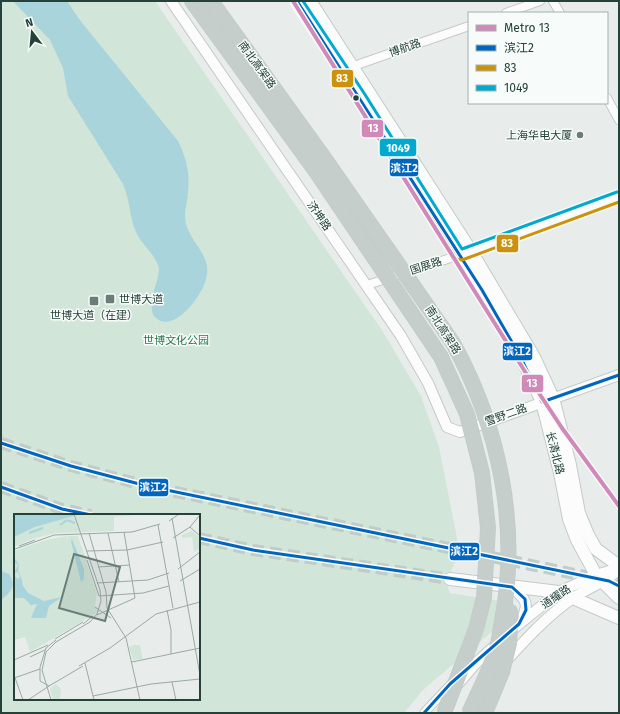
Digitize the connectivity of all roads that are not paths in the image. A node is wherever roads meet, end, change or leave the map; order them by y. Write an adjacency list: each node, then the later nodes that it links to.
1 (171, 1): 16 (street, 济坤路)
2 (192, 1): 34 (highway, 南北高架路, bridge)
3 (211, 1): 22 (highway, 南北高架路, bridge)
4 (297, 1): 11 (main road, 长清北路)
5 (310, 1): 11 (main road, 长清北路)
6 (540, 1): 8 (street)
7 (553, 1): 9 (street)
8 (509, 12)
9 (559, 12)
10 (468, 26): 11 (street, 博航路)
11 (346, 69): 15 (main road, 长清北路)
12 (608, 100): 13 (street)
13 (619, 120)
14 (619, 197): 15 (street, 国展路)
15 (465, 253): 16 (street, 国展路); 18 (main road, 长清北路); 19 (main road, 长清北路)
16 (367, 285): 20 (street, 济坤路)
17 (619, 375): 18 (street, 雪野二路)
18 (553, 398): 19 (street, 雪野二路); 21 (main road, 长清北路)
19 (542, 402): 20 (street, 雪野二路); 24 (main road, 长清北路)
20 (460, 432)
21 (619, 568): 24 (street, 通耀路)
22 (508, 570): 36 (highway, 南北高架路, bridge); 37 (highway, bridge)
23 (450, 579): 25 (main road)
24 (599, 579): 26 (street, 通耀路); 27 (street, 通耀路); 28 (main road, 长清北路)
25 (512, 587): 26 (main road); 30 (street)
26 (559, 592): 27 (main road); 30 (street, 通耀路)
27 (573, 598): 29 (main road); 35 (street, 通耀路)
28 (619, 598)
29 (619, 618)
30 (519, 624): 31 (street, 通耀路)
31 (477, 662): 32 (street); 33 (street, 通耀路)
32 (424, 713)
33 (440, 713)
34 (444, 713)
35 (465, 713)
36 (470, 713)
37 (485, 713)

